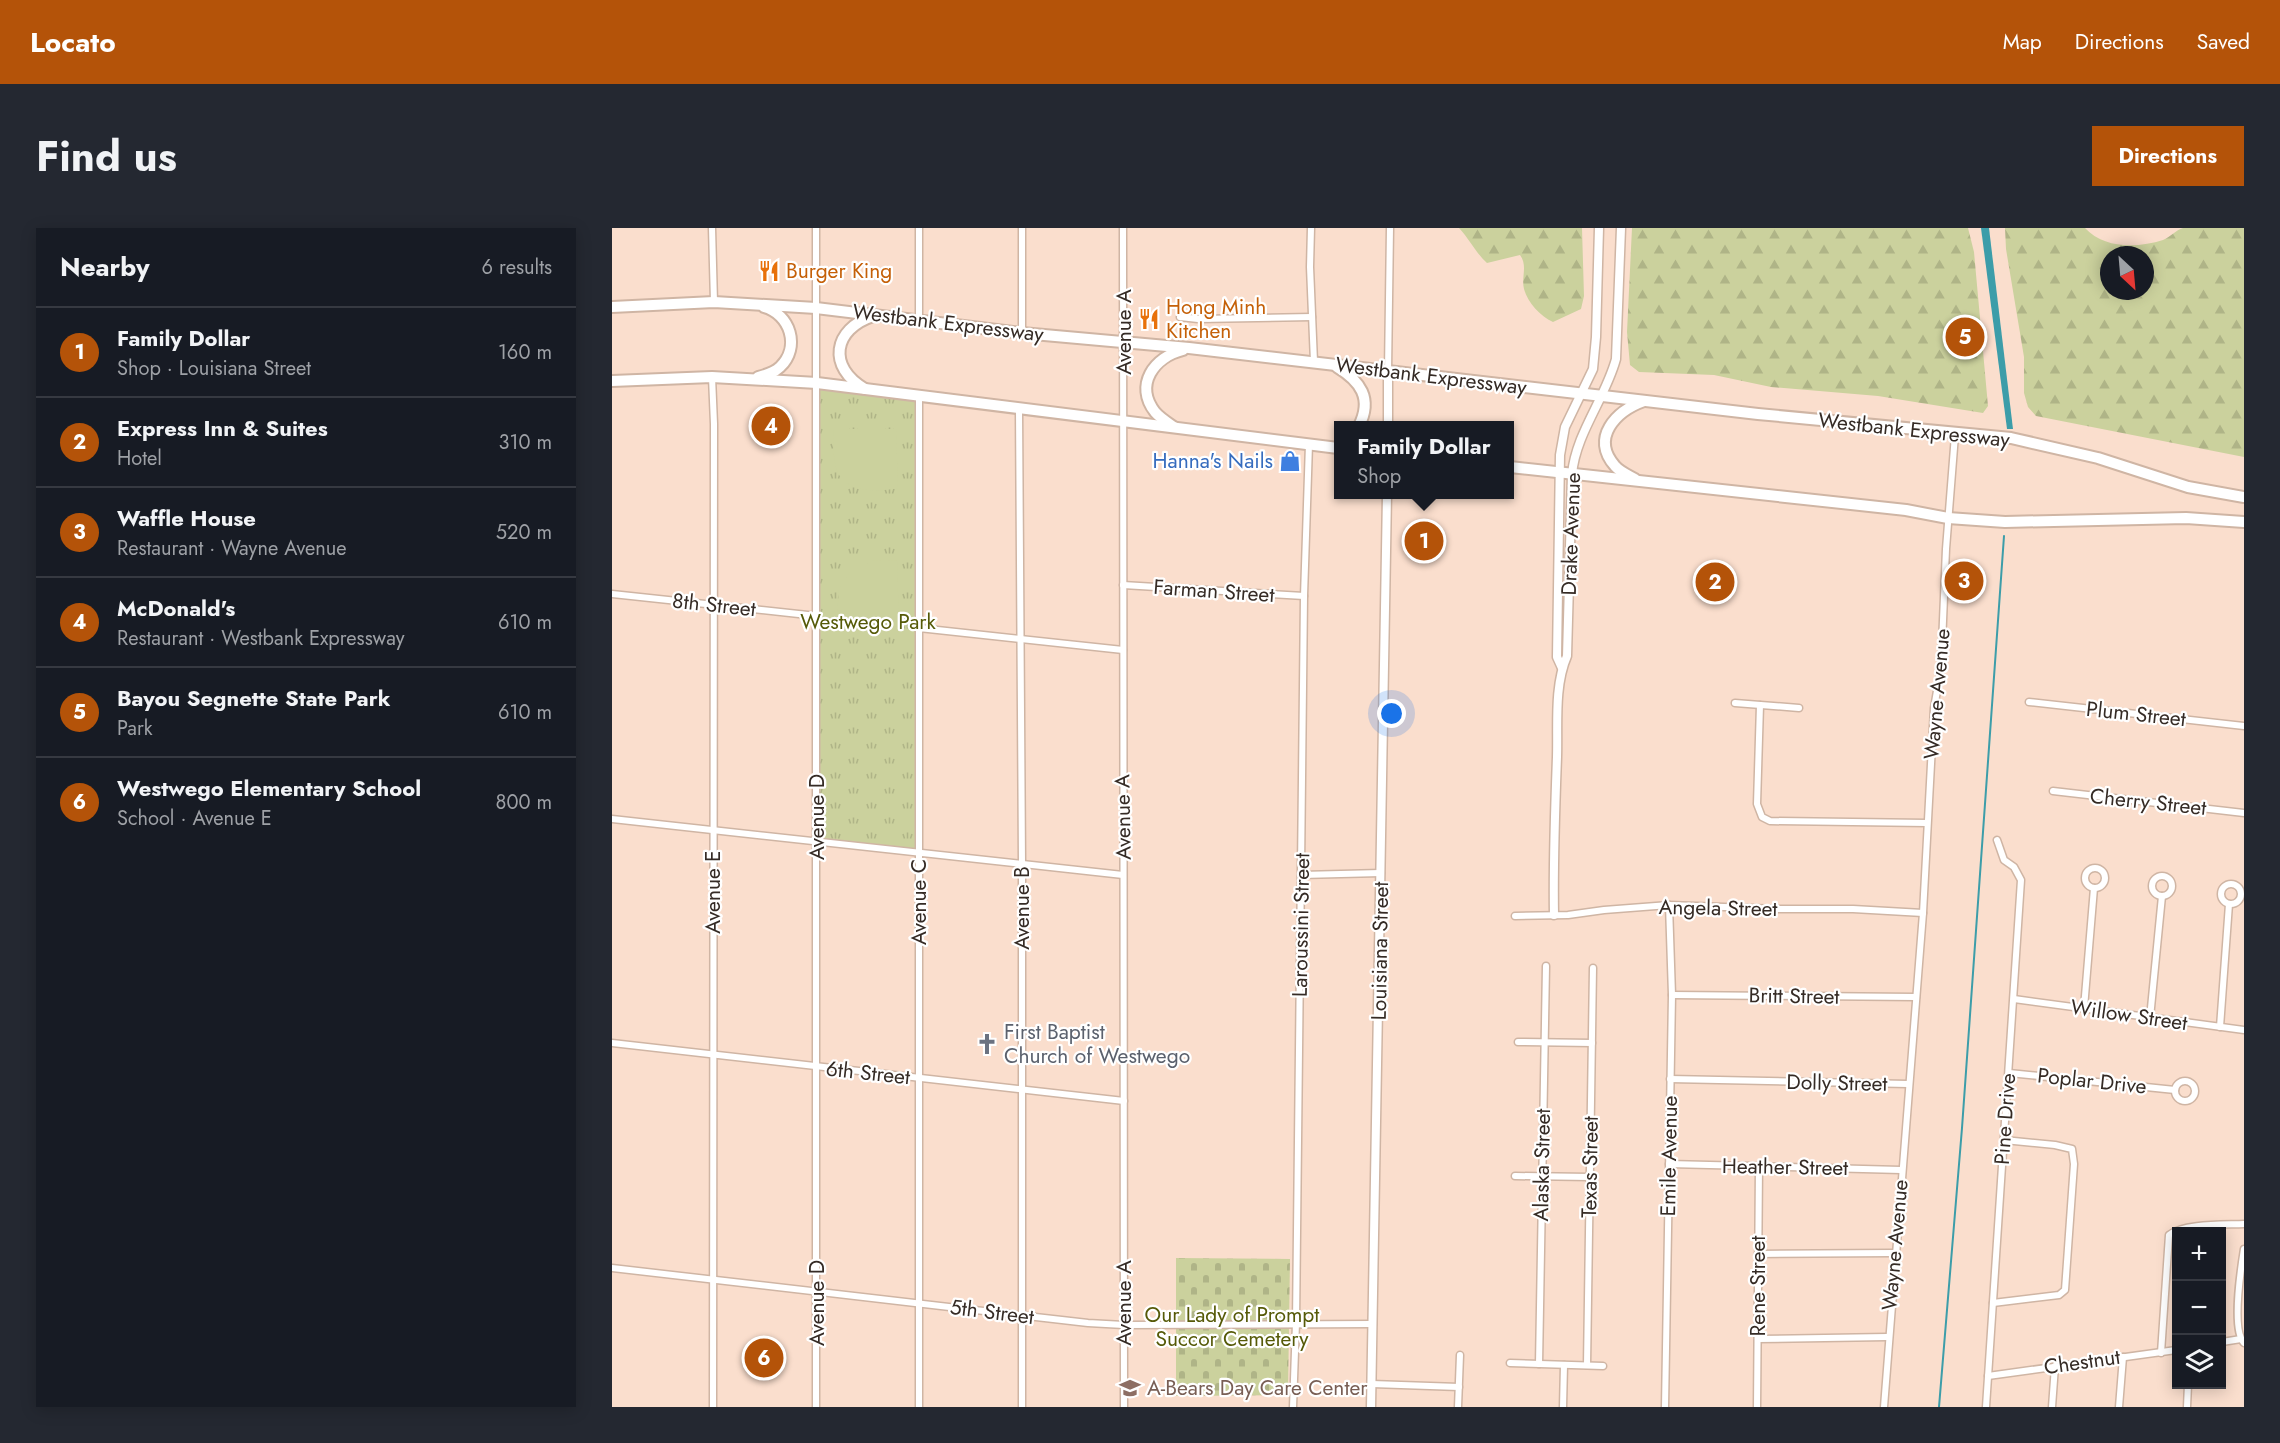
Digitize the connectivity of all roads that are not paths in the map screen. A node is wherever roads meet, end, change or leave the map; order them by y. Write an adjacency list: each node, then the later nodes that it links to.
1 (712, 228): 10 (street)
2 (816, 228): 13 (street, Avenue D)
3 (919, 228): 17 (street)
4 (1022, 228): 18 (street)
5 (1123, 228): 19 (street, Avenue A)
6 (1311, 228): 16 (street)
7 (1390, 228): 23 (street)
8 (1599, 228): 29 (street, Drake Avenue)
9 (1621, 228): 30 (street, Drake Avenue)
10 (714, 302): 11 (highway, Westbank Expressway); 12 (highway, Westbank Expressway)
11 (748, 303): 13 (highway, Westbank Expressway); 25 (highway)
12 (612, 307)
13 (816, 308): 14 (highway, Westbank Expressway); 27 (street, Avenue D)
14 (877, 315): 17 (highway, Westbank Expressway); 28 (highway)
15 (1180, 317): 16 (street)
16 (1312, 317): 21 (street)
17 (919, 320): 18 (highway, Westbank Expressway)
18 (1022, 333): 19 (highway, Westbank Expressway)
19 (1124, 342): 20 (highway, Westbank Expressway); 36 (street, Avenue A)
20 (1189, 348): 21 (highway, Westbank Expressway); 37 (highway)
21 (1314, 362): 22 (highway, Westbank Expressway)
22 (1334, 364): 23 (highway, Westbank Expressway); 34 (highway)
23 (1388, 371): 29 (highway, Westbank Expressway); 35 (street)
24 (712, 376): 25 (highway); 26 (highway); 54 (street, Avenue E)
25 (755, 378): 27 (highway)
26 (612, 381)
27 (817, 384): 28 (highway); 55 (street, Avenue D)
28 (869, 391): 31 (highway)
29 (1582, 393): 30 (highway, Westbank Expressway); 44 (street, Drake Avenue)
30 (1602, 396): 32 (highway, Westbank Expressway); 45 (street, Drake Avenue)
31 (919, 398): 33 (highway); 56 (street, Avenue C)
32 (1647, 400): 38 (highway, Westbank Expressway); 46 (highway)
33 (1019, 410): 36 (highway); 57 (street, Avenue B)
34 (1361, 421)
35 (1388, 421)
36 (1124, 423): 37 (highway); 51 (street, Avenue A)
37 (1176, 429): 40 (highway)
38 (1956, 435): 47 (highway, Westbank Expressway); 49 (street, Wayne Avenue)
39 (1334, 443): 41 (highway)
40 (1309, 444): 41 (highway); 53 (street, Laroussini Street)
41 (1326, 446): 42 (highway)
42 (1334, 447)
43 (1514, 468): 44 (highway)
44 (1559, 473): 45 (highway); 59 (street, Drake Avenue)
45 (1572, 474): 46 (highway); 59 (street, Drake Avenue)
46 (1639, 482): 49 (highway)
47 (2244, 497)
48 (1387, 499): 74 (street, Louisiana Street)
49 (1948, 518): 50 (highway); 68 (street, Wayne Avenue)
50 (2244, 522)
51 (1123, 585): 53 (street, Farman Street); 58 (street, Avenue A)
52 (612, 594): 54 (street, 8th Street)
53 (1304, 596): 76 (street, Laroussini Street)
54 (714, 605): 55 (street, 8th Street); 69 (street, Avenue E)
55 (817, 616): 71 (street, Avenue D)
56 (919, 628): 57 (street); 72 (street, Avenue C)
57 (1019, 638): 58 (street); 73 (street, Avenue B)
58 (1123, 650): 75 (street, Avenue A)
59 (1562, 668): 82 (street, Drake Avenue)
60 (2028, 702): 64 (street, Plum Street)
61 (1736, 703): 62 (street)
62 (1760, 705): 63 (street); 68 (street)
63 (1799, 708)
64 (2244, 726)
65 (2053, 791): 66 (street, Cherry Street)
66 (2244, 813)
67 (612, 819): 69 (street)
68 (1928, 824): 81 (street, Wayne Avenue)
69 (713, 830): 71 (street); 98 (street, Avenue E)
70 (1997, 840): 89 (street, Pine Drive)
71 (817, 842): 72 (street); 99 (street, Avenue D)
72 (919, 853): 73 (street); 101 (street, Avenue C)
73 (1022, 864): 75 (street); 104 (street, Avenue B)
74 (1381, 873): 76 (street); 125 (street, Louisiana Street)
75 (1124, 875): 106 (street, Avenue A)
76 (1301, 875): 124 (street, Laroussini Street)
77 (2094, 888): 90 (street)
78 (2162, 896): 91 (street)
79 (2229, 904): 92 (street)
80 (1669, 905): 81 (street, Angela Street); 82 (street, Angela Street); 87 (street, Emile Avenue)
81 (1923, 913): 84 (street, Wayne Avenue)
82 (1554, 915): 83 (street, Angela Street)
83 (1515, 916)
84 (1919, 953): 88 (street, Dolly Street)
85 (1546, 966): 95 (street, Alaska Street)
86 (1593, 968): 97 (street, Texas Street)
87 (1672, 995): 88 (street, Britt Street); 102 (street, Emile Avenue)
88 (1916, 997): 103 (street, Dolly Street)
89 (2014, 999): 90 (street, Willow Street); 100 (street, Pine Drive)
90 (2084, 1008): 91 (street, Willow Street)
91 (2150, 1018): 92 (street, Willow Street)
92 (2220, 1027): 93 (street, Willow Street)
93 (2244, 1030)
94 (1518, 1042): 95 (street)
95 (1544, 1042): 97 (street); 112 (street, Alaska Street)
96 (612, 1043): 98 (street, 6th Street)
97 (1592, 1043): 113 (street, Texas Street)
98 (713, 1055): 99 (street, 6th Street); 119 (street, Avenue E)
99 (816, 1067): 101 (street, 6th Street); 120 (street, Avenue D)
100 (2009, 1073): 105 (street, Poplar Drive); 107 (street, Pine Drive)
101 (919, 1078): 104 (street, 6th Street); 122 (street, Avenue C)
102 (1670, 1079): 103 (street, Dolly Street); 108 (street, Emile Avenue)
103 (1908, 1084): 110 (street, Wayne Avenue)
104 (1022, 1090): 106 (street, 6th Street); 123 (street, Avenue B)
105 (2175, 1090)
106 (1124, 1101): 126 (street, Avenue A)
107 (2004, 1140): 121 (street, Pine Drive); 121 (street)
108 (1669, 1164): 109 (street, Heather Street); 154 (street, Emile Avenue)
109 (1759, 1166): 110 (street, Heather Street); 117 (street, Rene Street)
110 (1901, 1170): 116 (street, Wayne Avenue)
111 (1515, 1176): 112 (street)
112 (1542, 1177): 113 (street); 136 (street, Alaska Street)
113 (1590, 1178): 138 (street, Texas Street)
114 (2244, 1224): 132 (street)
115 (2244, 1249): 129 (street)
116 (1894, 1253): 117 (street); 127 (street, Wayne Avenue)
117 (1758, 1254): 128 (street, Rene Street)
118 (612, 1268): 119 (street, 5th Street)
119 (714, 1280): 120 (street, 5th Street); 145 (street, Avenue E)
120 (817, 1291): 122 (street, 5th Street); 146 (street, Avenue D)
121 (1993, 1303): 141 (street, Pine Drive)
122 (919, 1304): 123 (street, 5th Street); 147 (street, Avenue C)
123 (1022, 1316): 126 (street, 5th Street); 148 (street, Avenue B)
124 (1296, 1323): 125 (street, 5th Street); 126 (street, 5th Street); 150 (street, Laroussini Street)
125 (1373, 1324): 142 (street, Louisiana Street)
126 (1124, 1326): 149 (street, Avenue A)
127 (1887, 1337): 128 (street); 156 (street, Wayne Avenue)
128 (1758, 1339): 155 (street, Rene Street)
129 (2242, 1341): 130 (street)
130 (2226, 1342)
131 (2172, 1351): 132 (street, Chestnut)
132 (2161, 1353): 134 (street, Chestnut)
133 (1460, 1355): 143 (street)
134 (2123, 1357): 140 (street, Chestnut); 159 (street)
135 (1510, 1363): 136 (street)
136 (1539, 1364): 137 (street)
137 (1564, 1365): 138 (street); 153 (street)
138 (1587, 1365): 139 (street)
139 (1603, 1366)
140 (2055, 1366): 141 (street, Chestnut); 158 (street)
141 (1988, 1376): 157 (street, Pine Drive)
142 (1372, 1384): 143 (street); 151 (street, Louisiana Street)
143 (1459, 1387): 152 (street)
144 (2188, 1389): 160 (street)
145 (713, 1407)
146 (816, 1407)
147 (919, 1407)
148 (1022, 1407)
149 (1124, 1407)
150 (1293, 1407)
151 (1371, 1407)
152 (1458, 1407)
153 (1563, 1407)
154 (1665, 1407)
155 (1757, 1407)
156 (1884, 1407)
157 (1986, 1407)
158 (2052, 1407)
159 (2119, 1407)
160 (2187, 1407)

